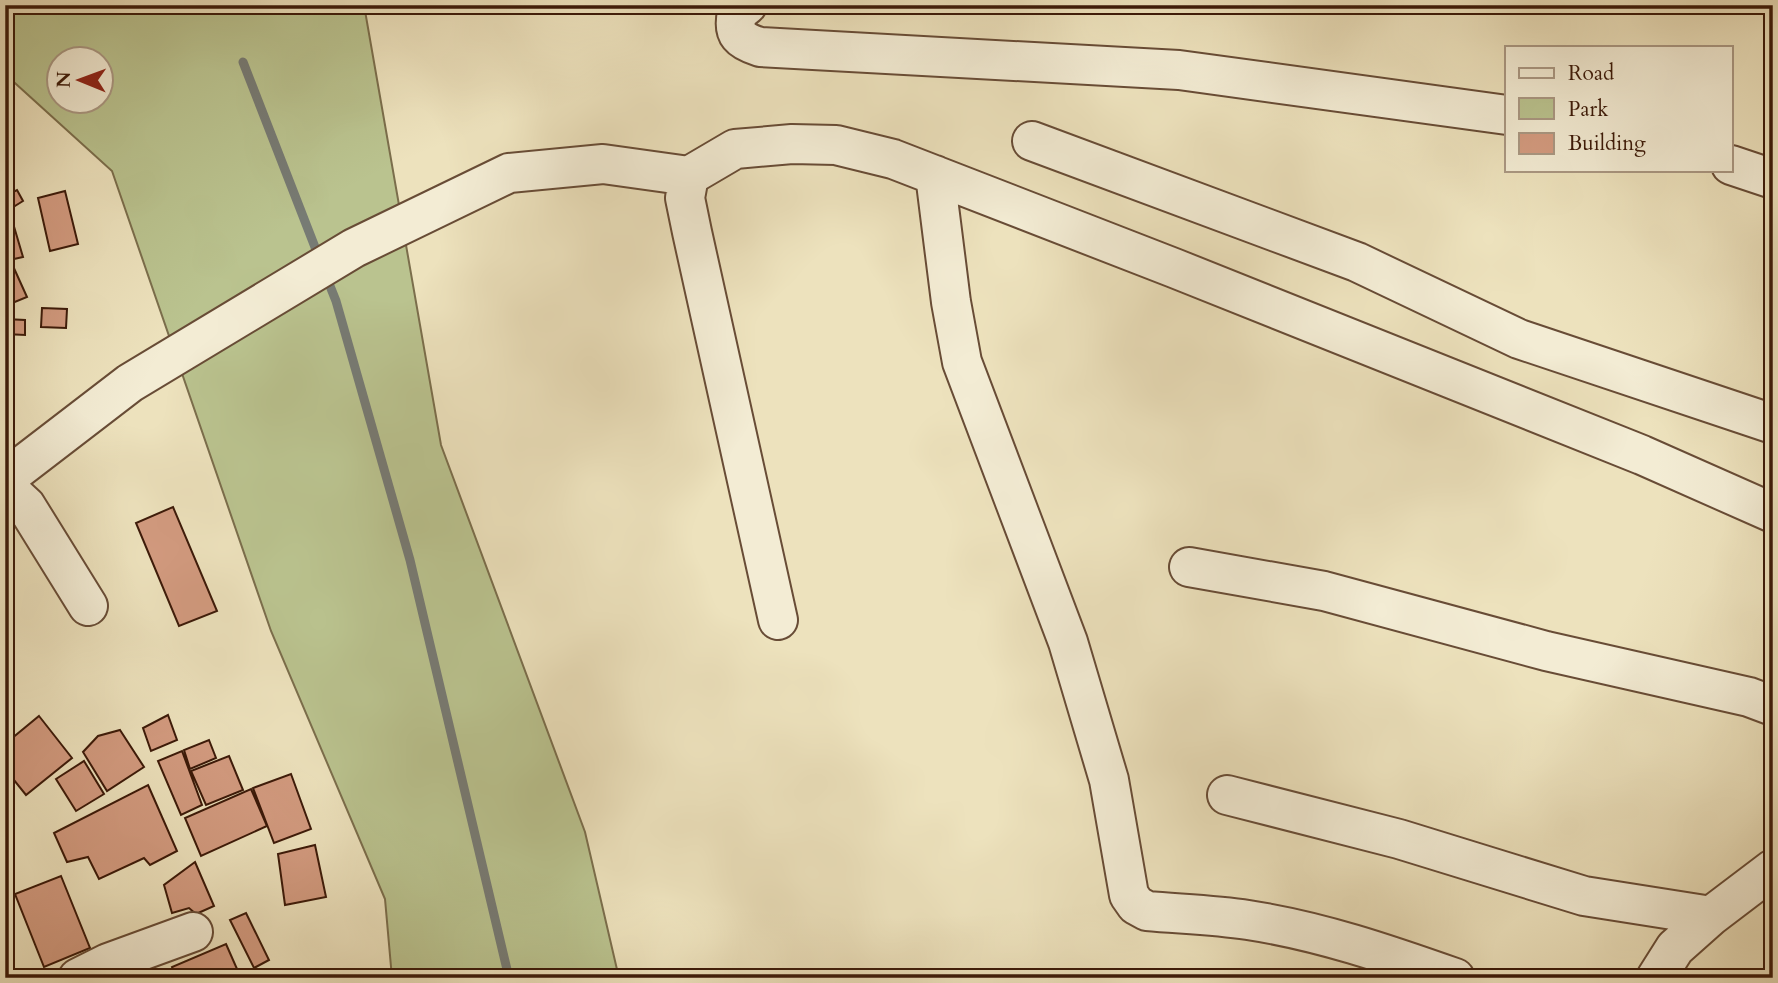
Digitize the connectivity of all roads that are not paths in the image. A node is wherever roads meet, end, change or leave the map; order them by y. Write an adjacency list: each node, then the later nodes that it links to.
1 (747, 5): 2 (street)
2 (1505, 115)
3 (1032, 141): 8 (street)
4 (1732, 165): 7 (street)
5 (935, 175): 6 (street); 11 (street); 21 (street)
6 (689, 176): 9 (street); 14 (street)
7 (1773, 179)
8 (1773, 424)
9 (5, 479)
10 (5, 492): 13 (street)
11 (1773, 513)
12 (1189, 567): 15 (street)
13 (88, 606)
14 (778, 620)
15 (1773, 706)
16 (1227, 796): 18 (street)
17 (1773, 869): 18 (street)
18 (1711, 916): 22 (street)
19 (193, 932): 20 (street)
20 (78, 978)
21 (1455, 978)
22 (1656, 978)

